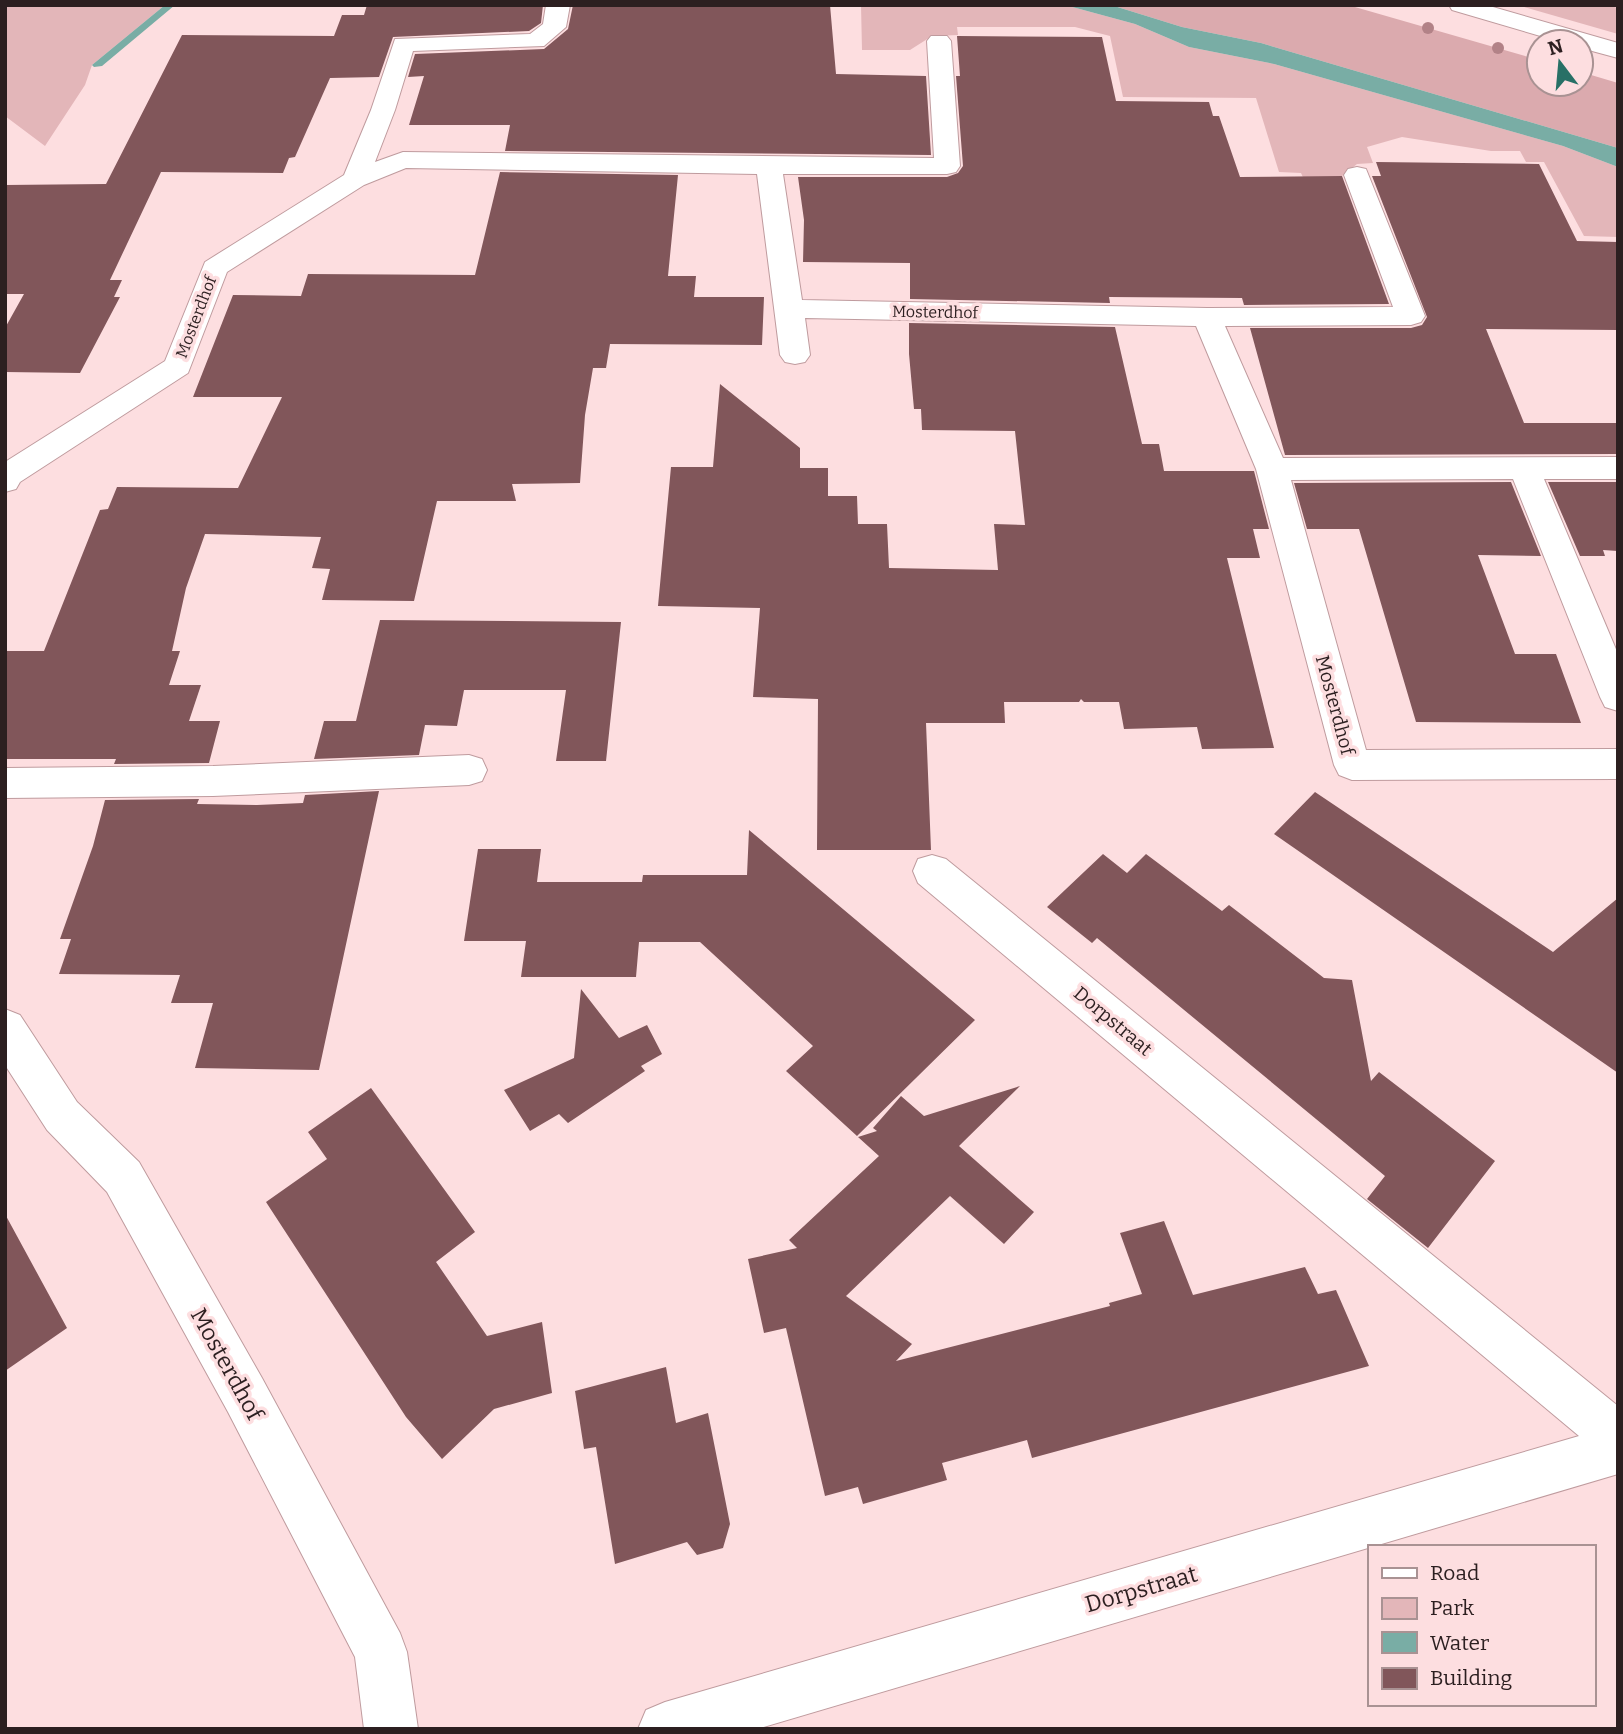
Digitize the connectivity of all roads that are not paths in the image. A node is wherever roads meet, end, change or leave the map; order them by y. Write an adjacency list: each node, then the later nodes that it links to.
1 (558, 5): 7 (street)
2 (1460, 5): 4 (street)
3 (939, 41): 5 (street, Mosterdhof)
4 (1618, 51)
5 (769, 166): 7 (street, Mosterdhof); 8 (street)
6 (1357, 175): 9 (street, Mosterdhof)
7 (355, 179): 14 (street, Mosterdhof)
8 (789, 309): 9 (street, Mosterdhof); 10 (street)
9 (1207, 317): 13 (street, Mosterdhof)
10 (795, 355)
11 (1524, 468): 12 (street); 13 (street); 15 (street)
12 (1618, 468)
13 (1272, 469): 16 (street, Mosterdhof)
14 (5, 481)
15 (1618, 697)
16 (1618, 764)
17 (469, 770): 18 (street)
18 (5, 783)
19 (932, 871): 21 (street, Dorpstraat)
20 (5, 1028): 23 (street, Mosterdhof)
21 (1618, 1437)
22 (1618, 1449): 24 (street, Dorpstraat)
23 (391, 1729)
24 (665, 1729)

